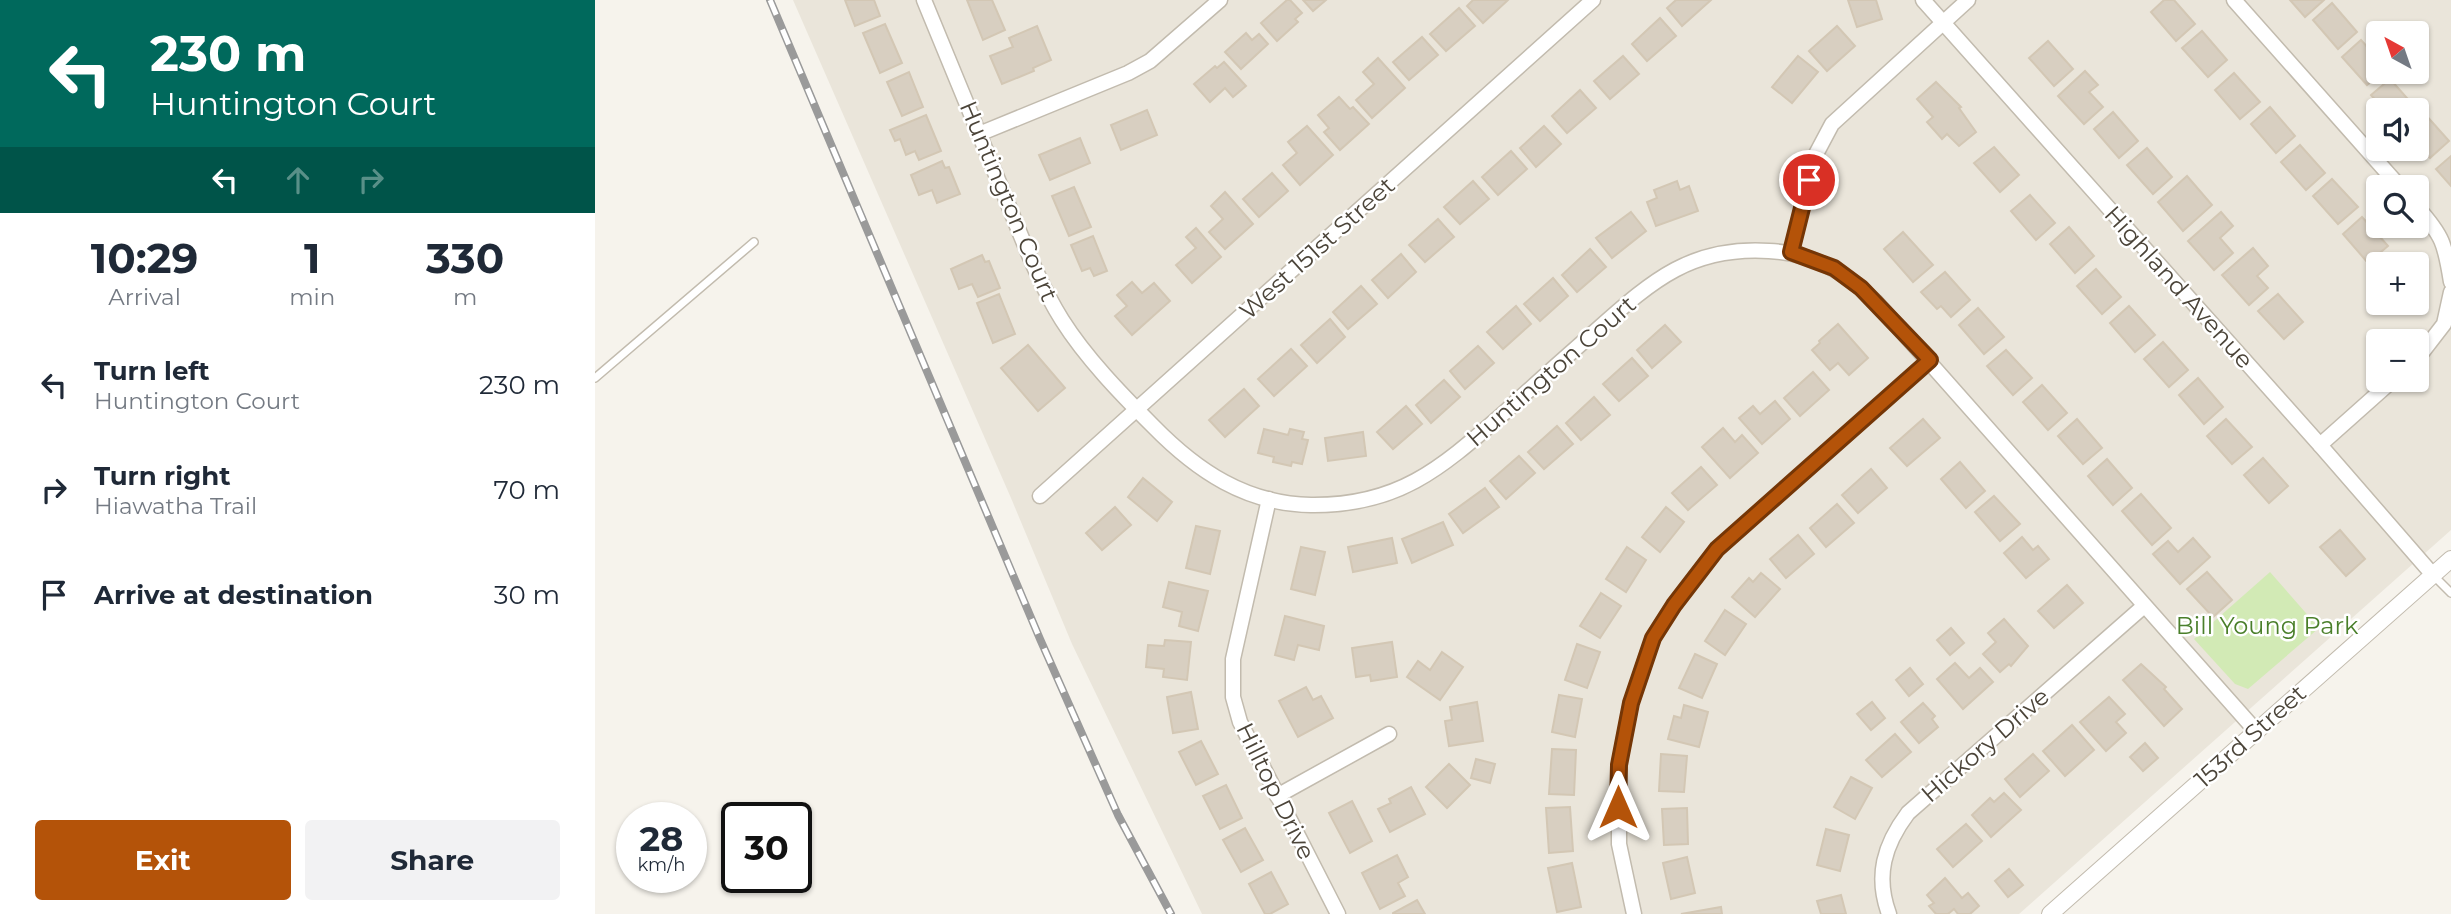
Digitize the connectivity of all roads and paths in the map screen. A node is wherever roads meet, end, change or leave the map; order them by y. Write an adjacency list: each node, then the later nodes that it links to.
1 (924, 0): 8 (street, Huntington Court)
2 (1220, 0): 8 (street)
3 (1593, 0): 19 (street, West 151st Street)
4 (1923, 0): 7 (street, Highland Avenue)
5 (1968, 0): 7 (street)
6 (2234, 0): 9 (street)
7 (1942, 24): 12 (street); 20 (street, Highland Avenue)
8 (979, 134): 19 (street, Huntington Court)
9 (2389, 175)
10 (2429, 220): 13 (street)
11 (754, 242): 17 (lane)
12 (1791, 252): 16 (street, Huntington Court); 22 (street, Huntington Court)
13 (2451, 282)
14 (2451, 292): 15 (street)
15 (2429, 343)
16 (1930, 360): 26 (street, Huntington Court); 31 (street)
17 (595, 378)
18 (2380, 392): 20 (street)
19 (1137, 409): 21 (street, West 151st Street); 22 (street, Huntington Court)
20 (2320, 445): 24 (street, Highland Avenue)
21 (1040, 496)
22 (1269, 499): 29 (street, Hilltop Drive)
23 (2451, 559): 24 (street, 153rd Street)
24 (2433, 575): 25 (lane); 27 (street, 153rd Street)
25 (2451, 593)
26 (2144, 606): 27 (street, Huntington Court); 32 (street, Hickory Drive)
27 (2256, 731): 33 (street, 153rd Street)
28 (1389, 734): 29 (street)
29 (1277, 796): 30 (street, Hilltop Drive)
30 (1338, 914)
31 (1634, 914)
32 (1889, 914)
33 (2050, 914)

